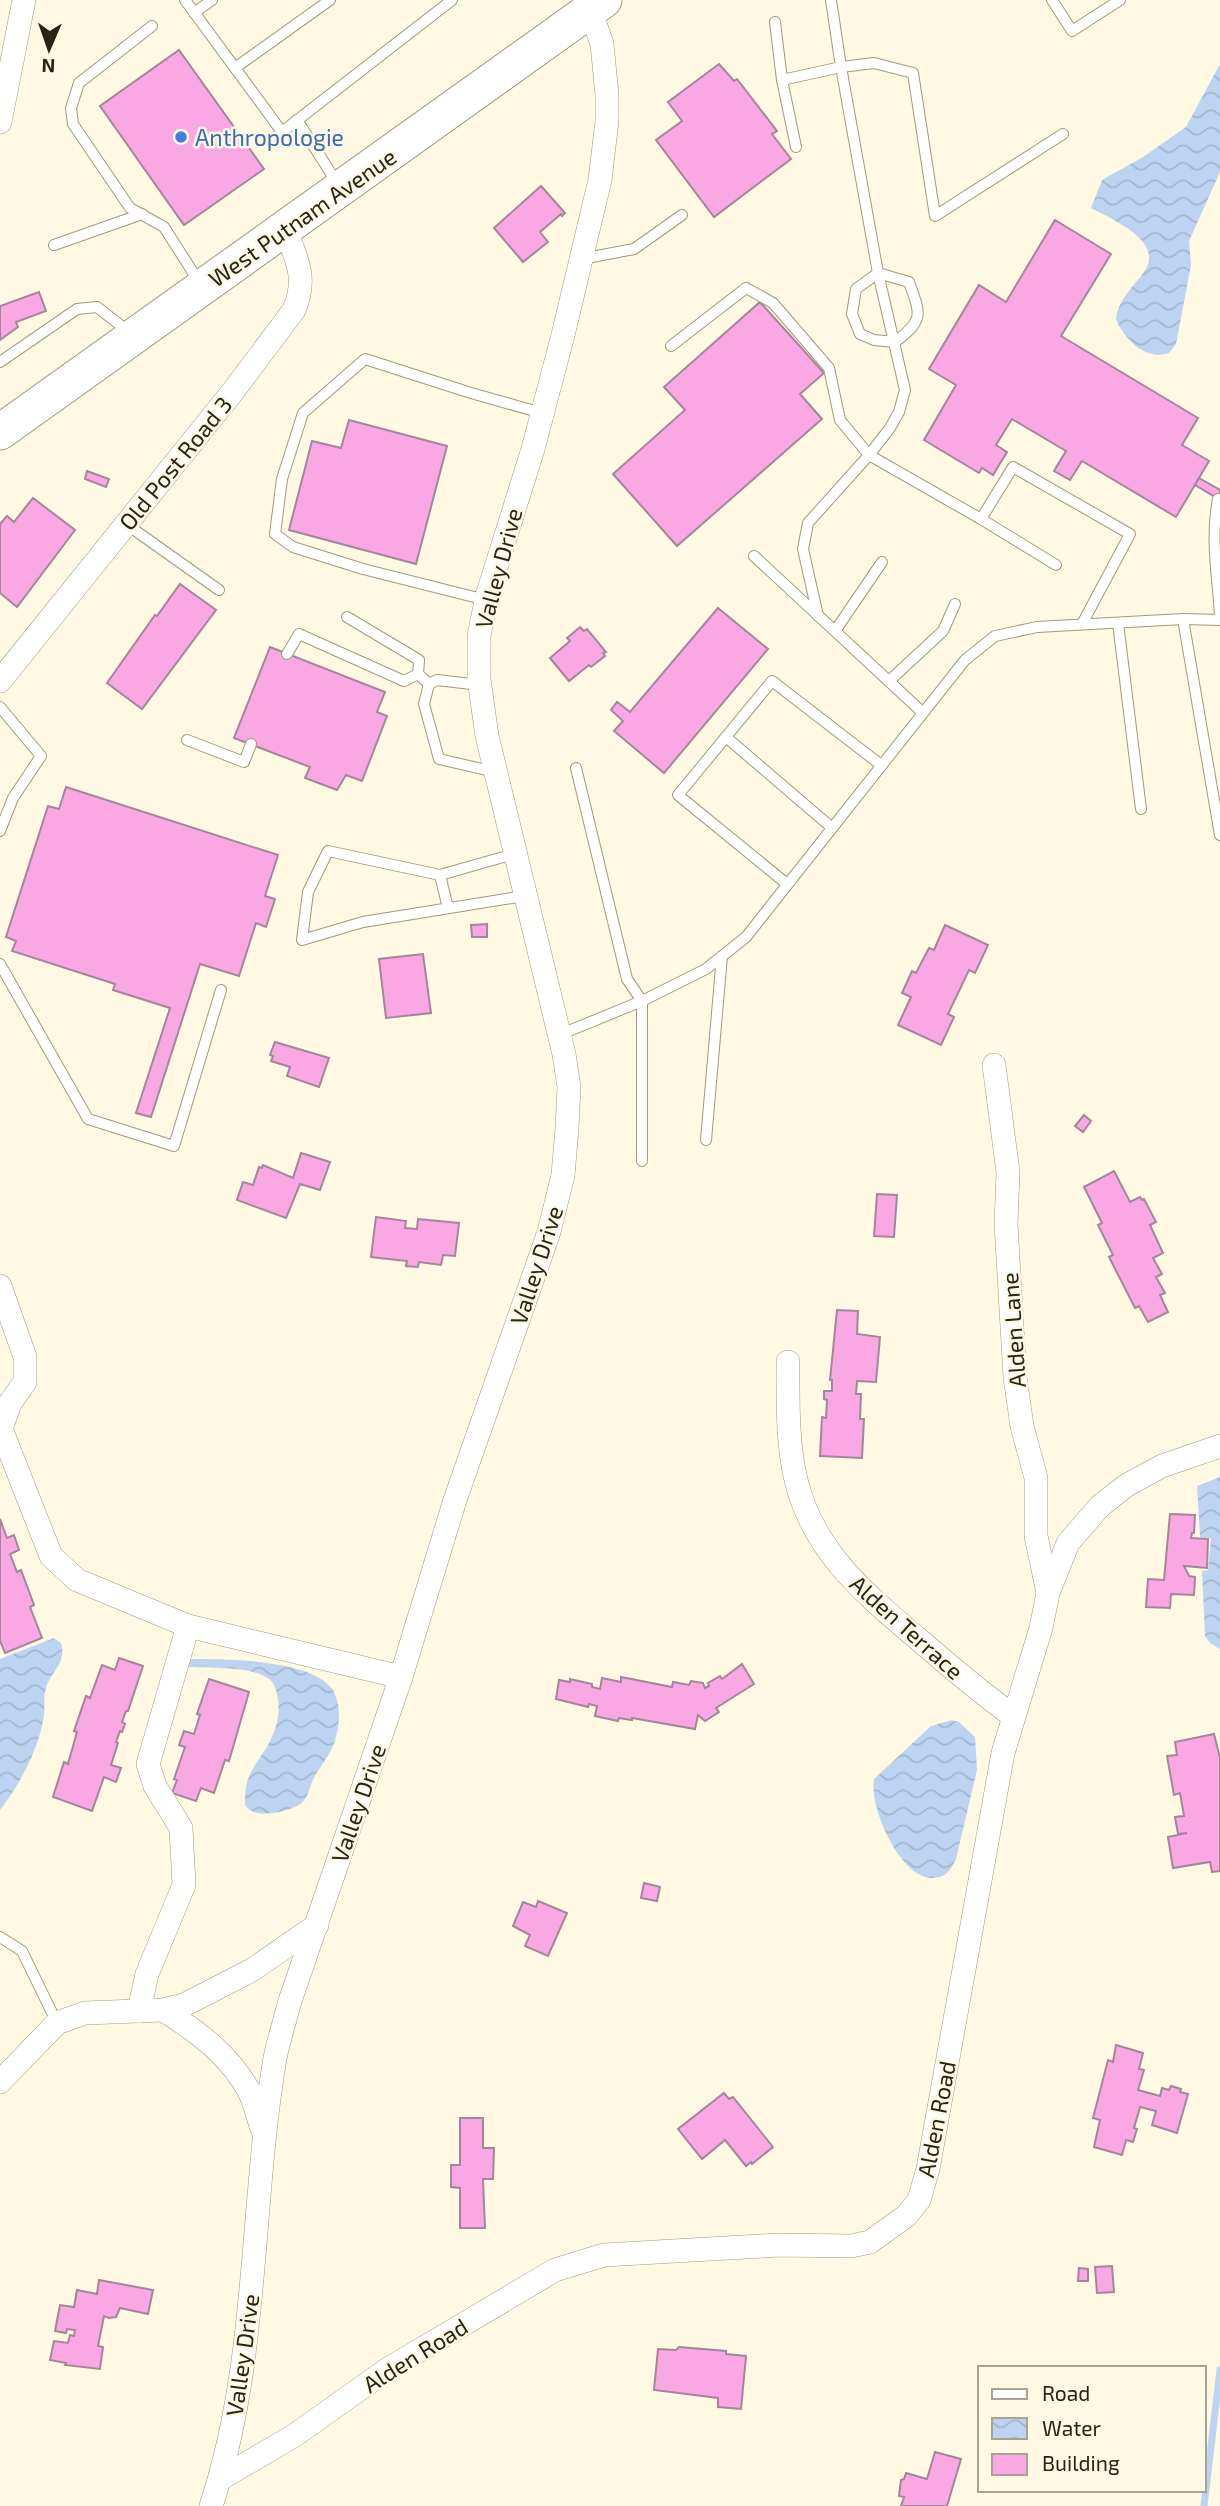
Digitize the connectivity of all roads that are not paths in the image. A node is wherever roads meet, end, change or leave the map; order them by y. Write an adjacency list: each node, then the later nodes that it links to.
1 (24, 0): 17 (street)
2 (185, 0): 10 (lane)
3 (212, 0): 10 (lane)
4 (330, 0): 14 (lane)
5 (452, 0): 16 (lane)
6 (831, 0): 13 (lane)
7 (1052, 0): 8 (lane)
8 (1120, 0)
9 (597, 5): 20 (main road, West Putnam Avenue); 25 (street, Valley Drive)
10 (194, 13): 14 (lane)
11 (775, 22): 15 (lane)
12 (152, 26): 21 (lane)
13 (841, 67): 15 (lane); 18 (lane); 26 (lane)
14 (235, 68): 16 (lane)
15 (782, 80): 19 (lane)
16 (297, 120): 20 (lane)
17 (0, 122)
18 (1063, 134)
19 (796, 146)
20 (341, 188): 23 (main road, West Putnam Avenue)
21 (142, 214): 24 (lane); 27 (lane)
22 (682, 215): 25 (lane)
23 (285, 228): 27 (main road, West Putnam Avenue); 37 (street, Old Post Road 3)
24 (54, 245)
25 (581, 259): 32 (street, Valley Drive)
26 (878, 273): 29 (lane); 29 (lane); 29 (lane)
27 (203, 287): 28 (main road, West Putnam Avenue)
28 (134, 336): 31 (lane); 33 (main road, West Putnam Avenue)
29 (895, 342): 34 (lane)
30 (671, 346): 34 (lane)
31 (0, 362)
32 (542, 413): 42 (street, Valley Drive); 42 (lane)
33 (0, 432)
34 (869, 455): 36 (lane); 44 (lane)
35 (1218, 499): 46 (lane)
36 (981, 519): 40 (lane); 49 (lane)
37 (126, 524): 41 (lane); 53 (street, Old Post Road 3)
38 (754, 556): 44 (lane)
39 (882, 562): 50 (lane)
40 (1056, 565)
41 (219, 590)
42 (486, 600): 56 (street, Valley Drive)
43 (955, 604): 54 (lane)
44 (818, 616): 50 (lane)
45 (347, 617): 52 (lane)
46 (1220, 618): 47 (lane)
47 (1183, 620): 48 (lane); 68 (lane)
48 (1118, 623): 49 (lane); 65 (lane)
49 (1082, 624): 58 (lane)
50 (835, 631): 54 (lane)
51 (287, 654): 52 (lane)
52 (418, 674): 55 (lane)
53 (0, 681)
54 (888, 681): 58 (lane)
55 (429, 684): 56 (lane); 64 (lane)
56 (480, 685): 64 (street, Valley Drive)
57 (0, 707): 67 (lane)
58 (922, 712): 62 (lane)
59 (726, 737): 62 (lane); 66 (lane); 71 (lane)
60 (187, 740): 61 (lane)
61 (250, 744)
62 (881, 765): 66 (lane)
63 (576, 768): 77 (lane)
64 (495, 772): 69 (street, Valley Drive)
65 (1141, 809)
66 (831, 827): 71 (lane)
67 (0, 831)
68 (1220, 835)
69 (514, 854): 70 (lane); 72 (street, Valley Drive)
70 (440, 875): 73 (lane); 73 (lane)
71 (787, 884): 74 (lane)
72 (524, 896): 73 (lane); 78 (street, Valley Drive)
73 (448, 908)
74 (722, 956): 77 (lane); 80 (lane)
75 (0, 964): 76 (lane)
76 (221, 990)
77 (642, 1001): 78 (lane); 81 (lane)
78 (559, 1035): 88 (street, Valley Drive)
79 (994, 1065): 86 (street, Alden Lane)
80 (706, 1140)
81 (642, 1161)
82 (0, 1286): 84 (street)
83 (788, 1362): 89 (street, Alden Terrace)
84 (1, 1425): 87 (street)
85 (1220, 1446): 86 (street, Alden Road)
86 (1048, 1593): 89 (street, Alden Road)
87 (188, 1626): 88 (street); 93 (street)
88 (401, 1677): 90 (street, Valley Drive)
89 (1013, 1716): 97 (street, Alden Road)
90 (317, 1924): 92 (street); 96 (street, Valley Drive)
91 (0, 1937): 94 (lane)
92 (163, 2010): 93 (street); 96 (street)
93 (139, 2011): 94 (street)
94 (57, 2023): 95 (street)
95 (0, 2082)
96 (264, 2136): 97 (street, Valley Drive)
97 (220, 2479): 98 (street, Valley Drive)
98 (211, 2506)

